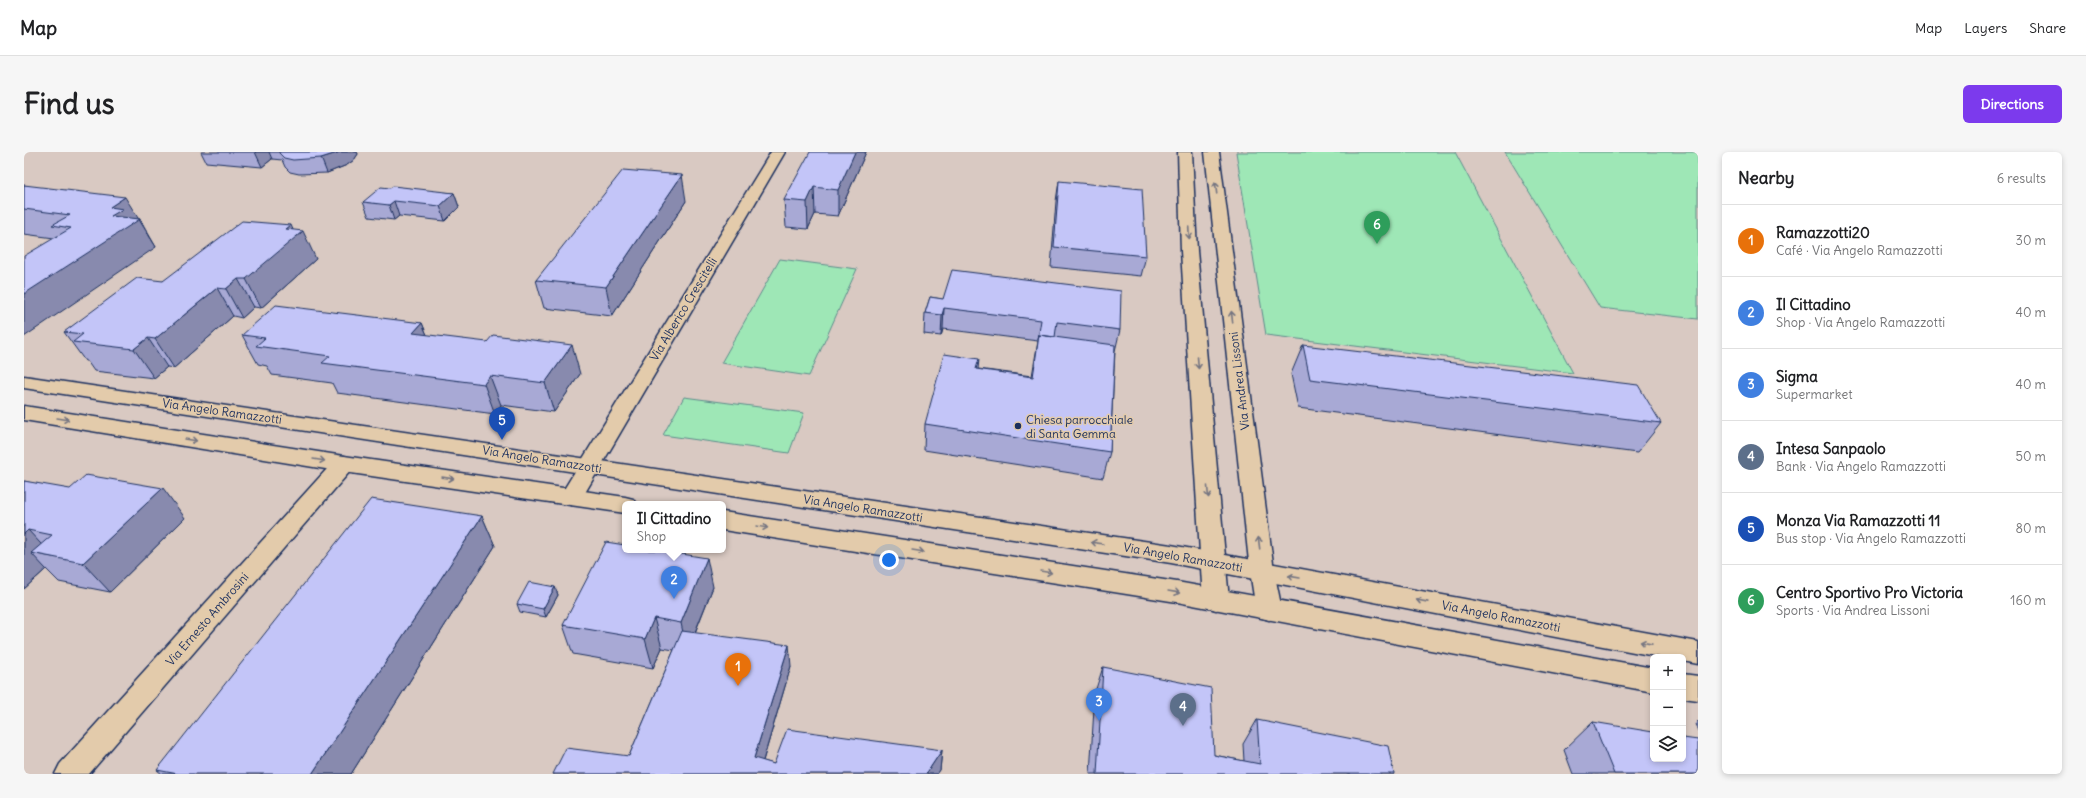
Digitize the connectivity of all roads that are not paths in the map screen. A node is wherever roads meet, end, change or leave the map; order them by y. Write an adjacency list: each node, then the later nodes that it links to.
1 (778, 152): 7 (street, Via Alberico Crescitelli)
2 (1185, 152): 11 (street, one-way to 11)
3 (1212, 152): 12 (street, Via Andrea Lissoni, one-way to 3)
4 (24, 382): 7 (street, Via Angelo Ramazzotti)
5 (24, 413): 6 (street, one-way to 6)
6 (344, 464): 8 (street, one-way to 8); 19 (street, Via Ernesto Ambrosini)
7 (588, 466): 8 (street, Via Alberico Crescitelli); 11 (street, Via Angelo Ramazzotti, one-way to 7)
8 (571, 497): 9 (street)
9 (622, 505)
10 (726, 521): 13 (street, one-way to 13)
11 (1214, 562): 12 (street, Via Angelo Ramazzotti); 13 (street)
12 (1262, 571): 14 (street, Via Andrea Lissoni); 15 (street, Via Angelo Ramazzotti, one-way to 12)
13 (1216, 600): 14 (street)
14 (1269, 610): 16 (street)
15 (1698, 653)
16 (1650, 679)
17 (1686, 686): 18 (street)
18 (1698, 688)
19 (70, 774)

